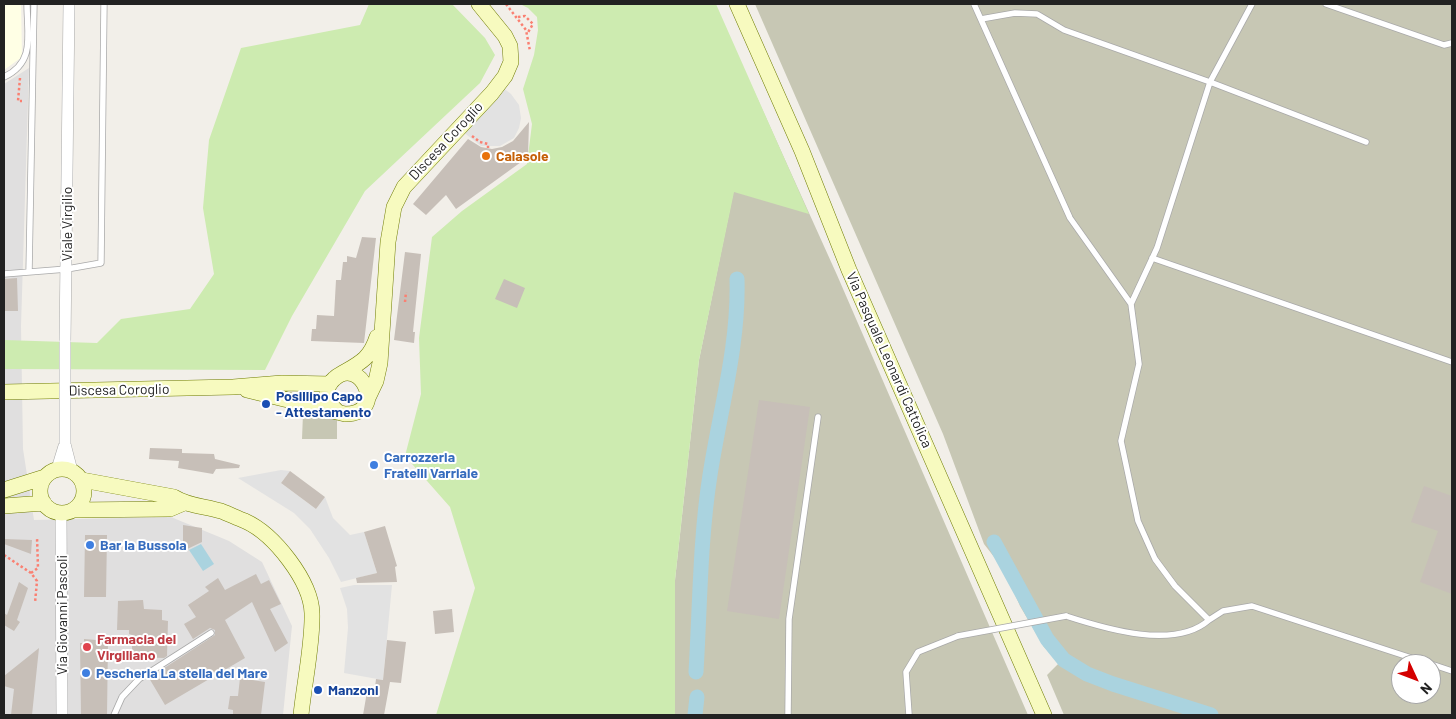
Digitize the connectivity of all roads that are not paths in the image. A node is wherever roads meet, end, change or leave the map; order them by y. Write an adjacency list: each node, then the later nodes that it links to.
1 (27, 4): 12 (lane)
2 (34, 4): 17 (lane)
3 (69, 4): 16 (street, Viale Virgilio)
4 (104, 4): 16 (lane)
5 (479, 4): 20 (street, Discesa Coroglio)
6 (737, 4): 44 (street, Via Pasquale Leonardi Cattolica)
7 (974, 4): 10 (lane)
8 (1252, 4): 13 (lane)
9 (1326, 4): 11 (lane)
10 (981, 19): 13 (lane); 19 (lane)
11 (1452, 43)
12 (4, 77)
13 (1210, 82): 14 (lane); 15 (lane)
14 (1366, 142)
15 (1152, 258): 19 (lane); 21 (lane)
16 (67, 269): 17 (lane); 28 (street, Viale Virgilio, bridge)
17 (29, 272): 18 (lane)
18 (4, 274)
19 (1131, 304): 36 (lane)
20 (381, 323): 22 (street, Discesa Coroglio); 25 (street, Discesa Coroglio)
21 (1452, 362)
22 (335, 379): 23 (street, Discesa Coroglio); 25 (street); 26 (street)
23 (233, 387): 24 (street, Discesa Coroglio); 26 (street, Discesa Coroglio)
24 (4, 392)
25 (366, 402): 26 (street)
26 (338, 412)
27 (818, 417): 42 (lane)
28 (64, 444): 29 (street, Viale Virgilio); 30 (street, Viale Virgilio)
29 (51, 473): 30 (street); 31 (street); 32 (street)
30 (77, 475): 33 (street); 35 (street)
31 (4, 490)
32 (44, 503): 34 (street); 35 (street)
33 (184, 504): 35 (street); 41 (street)
34 (4, 506)
35 (68, 512): 39 (street, Via Giovanni Pascoli)
36 (1209, 620): 38 (lane); 43 (lane, bridge)
37 (211, 633): 40 (lane)
38 (1400, 654)
39 (62, 715)
40 (114, 715)
41 (301, 715)
42 (788, 715)
43 (909, 715)
44 (1044, 715)

